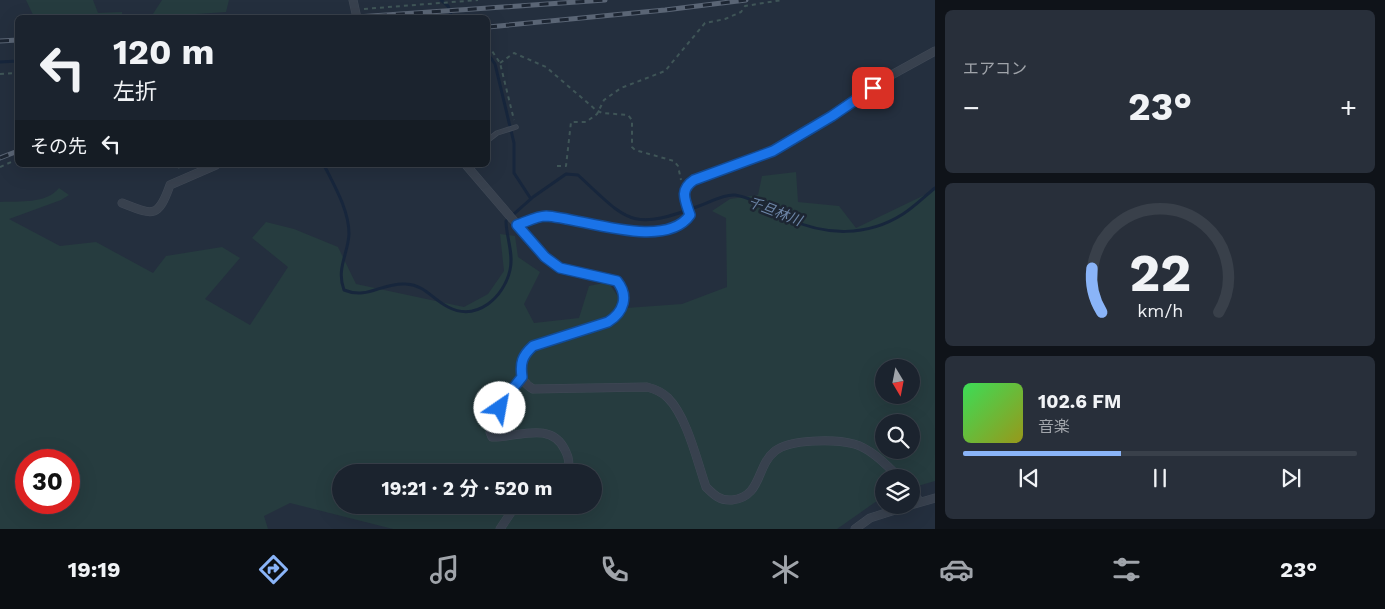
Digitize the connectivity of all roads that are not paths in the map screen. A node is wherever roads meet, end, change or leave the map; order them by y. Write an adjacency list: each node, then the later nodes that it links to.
1 (935, 51): 7 (street)
2 (516, 127): 3 (lane)
3 (490, 138)
4 (211, 167): 6 (street)
5 (468, 167): 7 (street)
6 (122, 203)
7 (516, 224): 8 (street)
8 (522, 377): 9 (street); 10 (street)
9 (569, 464)
10 (890, 469)
11 (935, 498): 12 (street)
12 (920, 502)
13 (510, 514): 15 (street)
14 (883, 514): 16 (street)
15 (500, 529)
16 (855, 529)

